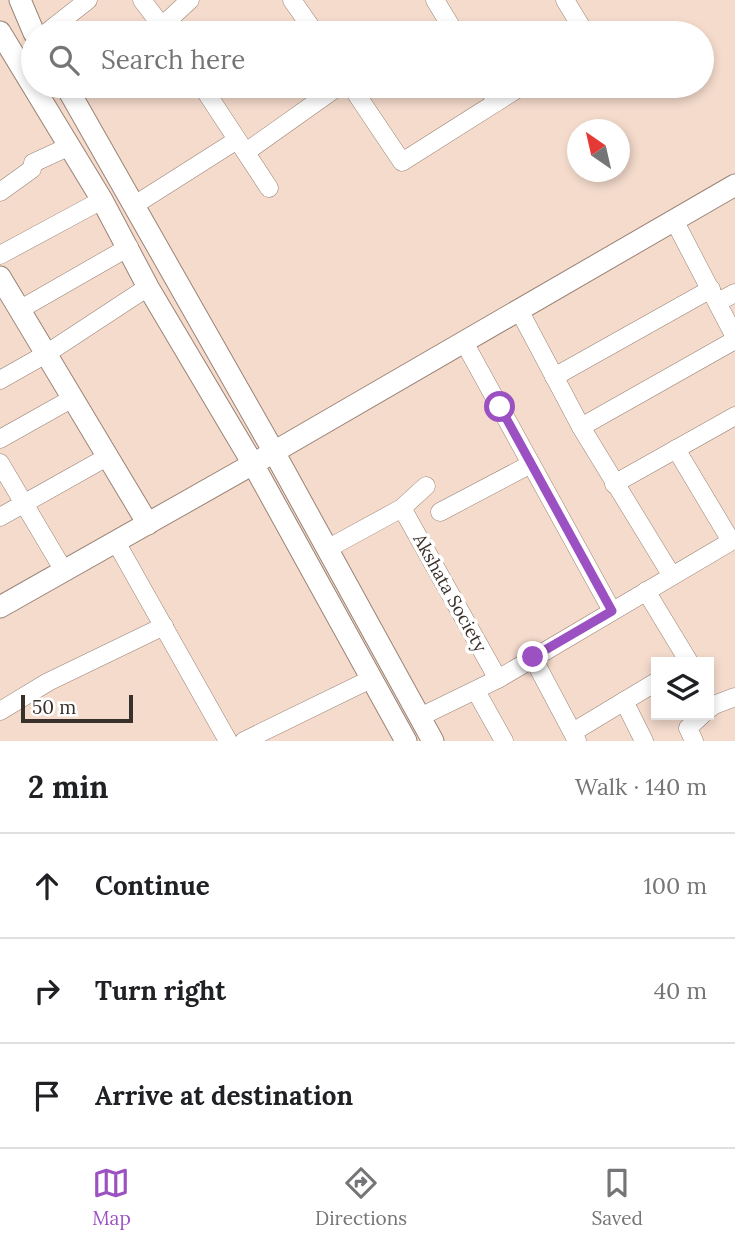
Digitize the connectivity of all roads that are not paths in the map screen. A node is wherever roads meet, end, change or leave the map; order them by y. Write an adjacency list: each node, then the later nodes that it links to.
1 (20, 0): 8 (street)
2 (88, 0): 9 (street)
3 (142, 0): 10 (street)
4 (190, 0): 11 (street)
5 (292, 0): 12 (street)
6 (435, 0): 13 (street)
7 (565, 0): 14 (street)
8 (29, 21)
9 (61, 21)
10 (158, 21)
11 (171, 21)
12 (307, 21)
13 (448, 21)
14 (578, 21)
15 (0, 32): 16 (street)
16 (21, 66)
17 (41, 98): 25 (street)
18 (73, 98): 31 (street)
19 (210, 98): 26 (street)
20 (320, 98): 26 (street)
21 (359, 98): 24 (street)
22 (494, 98): 24 (street)
23 (502, 98): 24 (street)
24 (496, 102)
25 (70, 146): 29 (street); 30 (street)
26 (241, 146): 28 (street); 31 (street)
27 (735, 185): 32 (street)
28 (269, 188)
29 (0, 192)
30 (102, 200): 33 (street); 34 (street)
31 (134, 206): 51 (street)
32 (674, 220): 38 (street); 40 (street)
33 (129, 247): 36 (street); 39 (street)
34 (0, 255)
35 (0, 277): 39 (street)
36 (148, 287): 43 (street); 54 (street)
37 (735, 293): 38 (street)
38 (714, 295): 41 (street); 44 (street)
39 (10, 303): 43 (street)
40 (519, 310): 42 (street); 44 (street)
41 (734, 335): 48 (street)
42 (464, 342): 51 (street); 55 (street)
43 (46, 354): 45 (street); 46 (street)
44 (554, 377): 48 (street)
45 (0, 380)
46 (72, 398): 49 (street); 52 (street)
47 (735, 416): 50 (street)
48 (581, 427): 56 (street)
49 (0, 439)
50 (676, 449): 56 (street); 63 (street)
51 (274, 452): 54 (street); 65 (street)
52 (107, 457): 58 (street); 62 (street)
53 (0, 463): 58 (street)
54 (253, 464): 62 (street); 74 (street)
55 (531, 464): 60 (street); 70 (street)
56 (614, 484): 67 (street)
57 (426, 486): 59 (street)
58 (24, 503): 61 (street); 66 (street)
59 (402, 508): 65 (street); 75 (street, Akshata Society)
60 (440, 512)
61 (0, 517)
62 (148, 524): 64 (street)
63 (733, 540): 67 (street)
64 (116, 542): 66 (street); 71 (street)
65 (327, 548): 82 (street)
66 (64, 571): 69 (street)
67 (672, 576): 68 (street)
68 (646, 591): 70 (street); 73 (street)
69 (0, 607)
70 (612, 611): 72 (street)
71 (164, 626): 81 (street); 85 (street)
72 (533, 657): 75 (street); 84 (street)
73 (686, 657)
74 (371, 679): 86 (street); 87 (street)
75 (498, 679): 77 (street)
76 (651, 685): 79 (street)
77 (476, 691): 82 (street); 89 (street)
78 (735, 697): 80 (street)
79 (624, 701): 84 (street); 90 (street)
80 (714, 704)
81 (0, 711)
82 (420, 717): 88 (street)
83 (695, 720): 91 (street)
84 (575, 737)
85 (228, 741)
86 (244, 741)
87 (405, 741)
88 (433, 741)
89 (504, 741)
90 (644, 741)
91 (694, 741)

